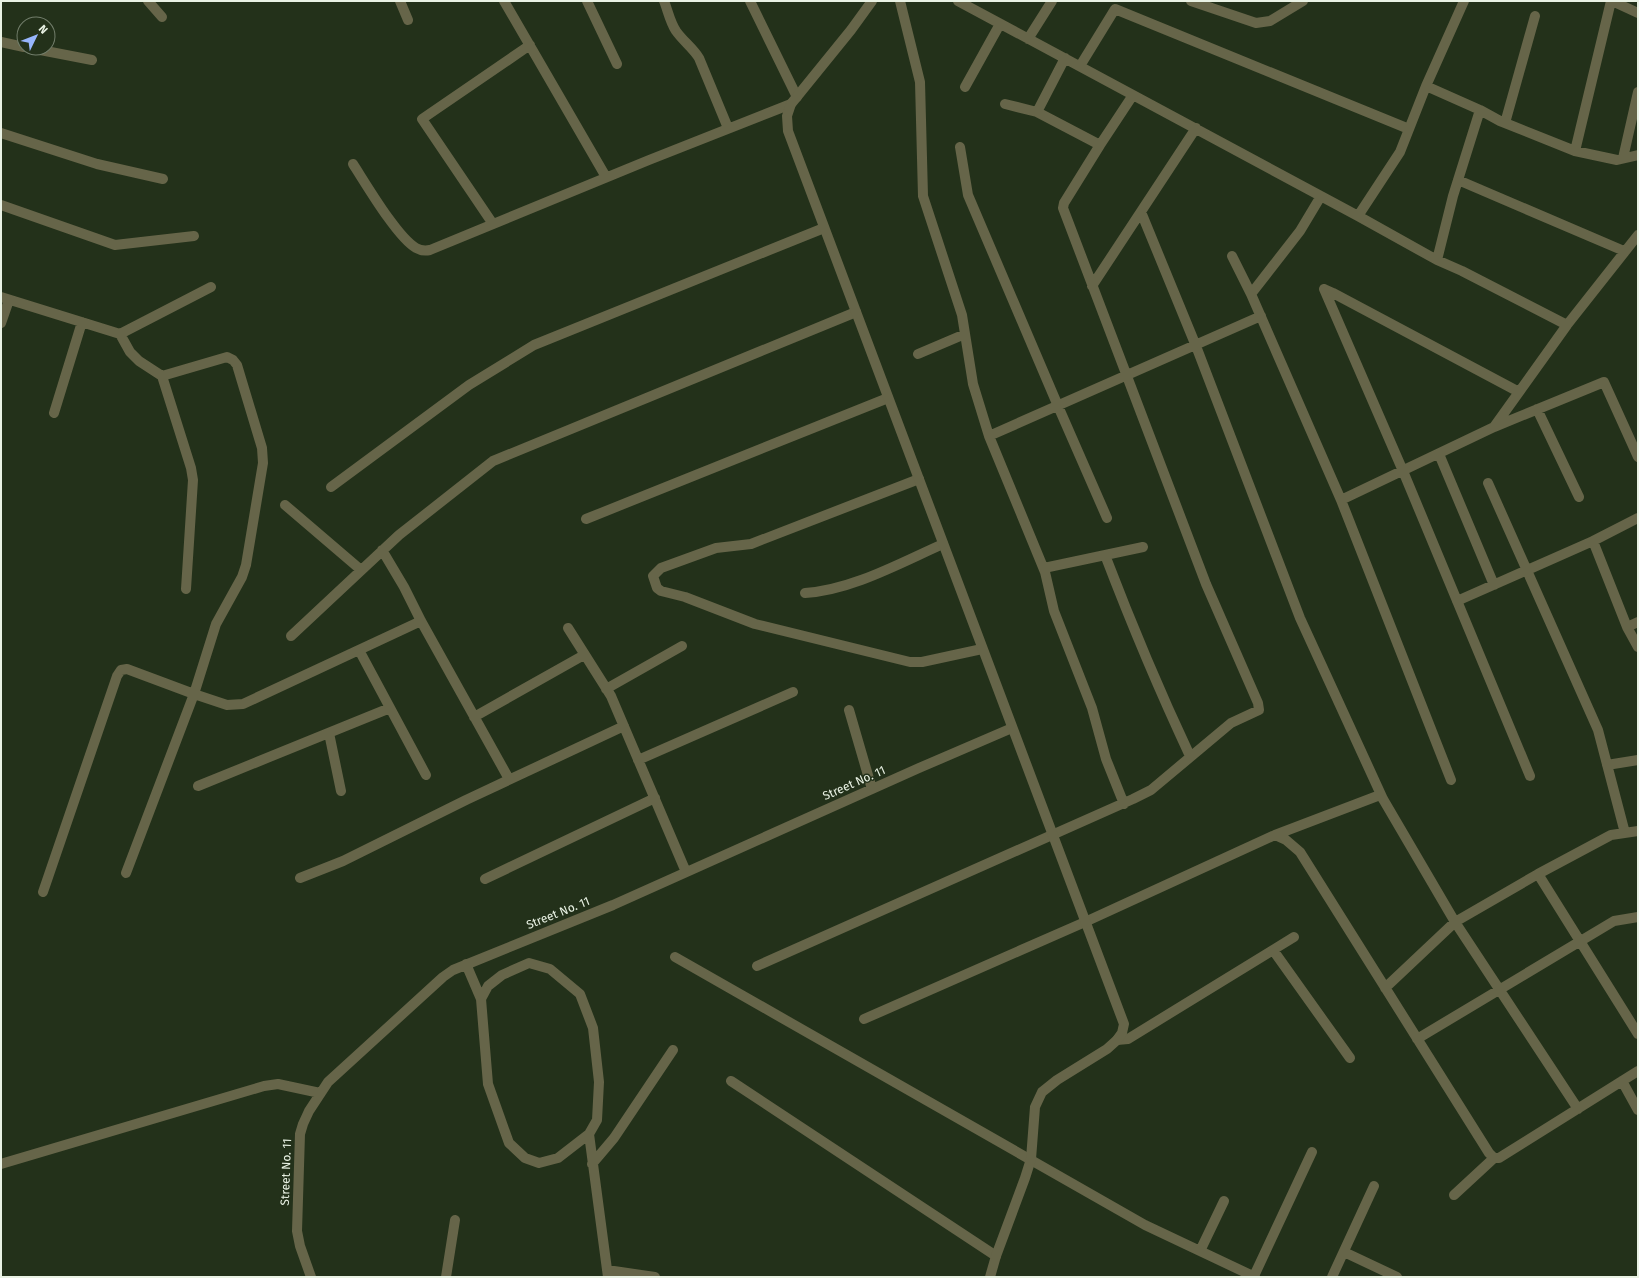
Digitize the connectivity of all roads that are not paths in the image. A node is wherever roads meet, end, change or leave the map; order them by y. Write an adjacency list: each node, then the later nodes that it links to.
1 (148, 1): 17 (street)
2 (400, 1): 18 (street)
3 (504, 1): 22 (street)
4 (587, 1): 27 (street)
5 (664, 1): 38 (street)
6 (750, 1): 33 (street)
7 (872, 1): 33 (street)
8 (900, 1): 72 (street)
9 (958, 1): 19 (street)
10 (1052, 1): 20 (street)
11 (1191, 1): 12 (street)
12 (1303, 1)
13 (1464, 1): 29 (street)
14 (1612, 1): 15 (street); 44 (street)
15 (1638, 13)
16 (1535, 16): 37 (street)
17 (162, 17)
18 (408, 20)
19 (1000, 24): 20 (street); 30 (street)
20 (1028, 38): 25 (street)
21 (2, 45): 23 (street)
22 (530, 45): 48 (street); 55 (street)
23 (16, 46)
24 (56, 53): 26 (street)
25 (1065, 58): 28 (street); 36 (street)
26 (92, 60)
27 (617, 64)
28 (1080, 66): 32 (street); 40 (street)
29 (1426, 86): 35 (street); 40 (street)
30 (965, 87)
31 (1638, 92): 46 (street)
32 (1134, 95): 39 (street); 42 (street)
33 (794, 101): 38 (street); 56 (street)
34 (1006, 104): 36 (street)
35 (1480, 110): 37 (street); 50 (street)
36 (1037, 112): 42 (street)
37 (1505, 123): 44 (street)
38 (728, 128): 48 (street)
39 (1196, 128): 51 (street); 53 (street)
40 (1409, 129): 54 (street)
41 (1, 133): 49 (street)
42 (1100, 145): 62 (street)
43 (960, 147): 79 (street)
44 (1575, 152): 46 (street)
45 (1638, 155): 46 (street)
46 (1623, 158)
47 (353, 164): 55 (street)
48 (606, 177): 55 (street)
49 (163, 179)
50 (1458, 180): 59 (street); 61 (street)
51 (1321, 196): 54 (street); 64 (street)
52 (1, 205): 58 (street)
53 (1141, 212): 62 (street); 73 (street)
54 (1358, 216): 61 (street)
55 (493, 224)
56 (824, 228): 66 (street); 89 (street)
57 (1638, 235): 59 (street)
58 (194, 236)
59 (1624, 251): 70 (street)
60 (1232, 256): 64 (street)
61 (1437, 260): 70 (street)
62 (1092, 286): 76 (street)
63 (211, 287): 71 (street)
64 (1251, 294): 67 (street)
65 (5, 298): 68 (street); 69 (street)
66 (856, 312): 78 (street); 99 (street)
67 (1261, 316): 73 (street); 91 (street)
68 (82, 322): 71 (street); 81 (street)
69 (1, 323)
70 (1567, 325): 77 (street)
71 (120, 334): 75 (street)
72 (965, 334): 74 (street); 83 (street)
73 (1196, 346): 76 (street); 138 (street)
74 (918, 354)
75 (162, 376): 105 (street); 120 (street)
76 (1126, 377): 79 (street); 127 (street)
77 (1519, 392): 82 (street); 86 (street)
78 (888, 398): 87 (street); 95 (street)
79 (1058, 406): 83 (street); 93 (street)
80 (1537, 409): 82 (street); 85 (street); 90 (street)
81 (54, 413)
82 (1494, 427): 84 (street)
83 (989, 436): 101 (street)
84 (1439, 454): 86 (street); 104 (street)
85 (1638, 457)
86 (1403, 471): 91 (street); 107 (street)
87 (919, 479): 97 (street); 115 (street)
88 (1488, 483): 103 (street)
89 (331, 487)
90 (1578, 497)
91 (1341, 500): 134 (street)
92 (286, 505): 102 (street)
93 (1107, 518)
94 (1638, 518): 96 (street)
95 (586, 520)
96 (1593, 541): 103 (street); 110 (street)
97 (944, 544): 106 (street); 115 (street)
98 (1143, 547): 100 (street)
99 (382, 550): 102 (street); 108 (street)
100 (1105, 555): 101 (street); 127 (street)
101 (1044, 568): 140 (street)
102 (361, 570): 112 (street)
103 (1528, 570): 104 (street); 130 (street)
104 (1494, 585): 107 (street)
105 (186, 589)
106 (805, 593)
107 (1457, 601): 132 (street)
108 (421, 621): 116 (street); 123 (street)
109 (1638, 622): 110 (street)
110 (1628, 627): 114 (street)
111 (568, 628): 117 (street)
112 (291, 636)
113 (682, 646): 118 (street)
114 (1638, 648)
115 (982, 649): 125 (street)
116 (359, 650): 120 (street); 121 (street)
117 (584, 654): 118 (street); 123 (street)
118 (606, 689): 124 (street)
119 (793, 692): 128 (street)
120 (194, 694): 146 (street); 150 (street)
121 (390, 708): 126 (street); 131 (street)
122 (849, 710): 136 (street)
123 (474, 717): 133 (street)
124 (624, 726): 128 (street); 133 (street)
125 (1012, 728): 136 (street, Street No. 11); 143 (street)
126 (329, 733): 135 (street); 137 (street)
127 (1190, 756): 140 (street)
128 (638, 760): 139 (street)
129 (1638, 760): 130 (street)
130 (1607, 765): 142 (street)
131 (426, 775)
132 (1530, 776)
133 (509, 779): 148 (street)
134 (1451, 780)
135 (198, 786)
136 (872, 789): 145 (street, Street No. 11)
137 (341, 791)
138 (1380, 795): 144 (street); 153 (street)
139 (655, 798): 145 (street); 149 (street)
140 (1124, 804): 143 (street)
141 (1638, 831): 142 (street)
142 (1625, 833): 147 (street)
143 (1052, 835): 152 (street); 159 (street)
144 (1275, 835): 152 (street); 160 (street)
145 (686, 872): 158 (street, Street No. 11)
146 (126, 873)
147 (1538, 874): 153 (street); 155 (street)
148 (300, 878)
149 (485, 879)
150 (43, 892)
151 (1638, 917): 155 (street)
152 (1085, 922): 163 (street); 166 (street)
153 (1455, 922): 160 (street); 161 (street)
154 (1294, 937): 156 (street)
155 (1579, 942): 161 (street); 164 (street)
156 (1273, 950): 166 (street); 168 (street)
157 (675, 957): 178 (street)
158 (466, 964): 162 (street); 172 (street, Street No. 11)
159 (757, 966)
160 (1385, 988): 165 (street)
161 (1500, 989): 165 (street); 173 (street)
162 (481, 999): 175 (street); 175 (street)
163 (864, 1019)
164 (1638, 1034)
165 (1417, 1039): 177 (street)
166 (1117, 1040): 178 (street)
167 (673, 1050): 180 (street)
168 (1350, 1058)
169 (1638, 1071): 171 (street)
170 (731, 1081): 187 (street)
171 (1622, 1081): 173 (street); 174 (street)
172 (320, 1093): 179 (street); 189 (street, Street No. 11)
173 (1578, 1109): 177 (street)
174 (1638, 1110)
175 (589, 1134): 180 (street)
176 (1312, 1152): 193 (street)
177 (1494, 1158): 182 (street)
178 (1031, 1159): 185 (street); 187 (street)
179 (1, 1164)
180 (592, 1164): 188 (street)
181 (1374, 1186): 186 (street)
182 (1454, 1195)
183 (1224, 1201): 185 (street)
184 (454, 1220): 190 (street)
185 (1200, 1251): 193 (street)
186 (1344, 1252): 194 (street); 195 (street)
187 (996, 1256): 192 (street)
188 (607, 1274): 191 (street)
189 (311, 1277)
190 (446, 1277)
191 (655, 1277)
192 (990, 1277)
193 (1254, 1277)
194 (1332, 1277)
195 (1397, 1277)

